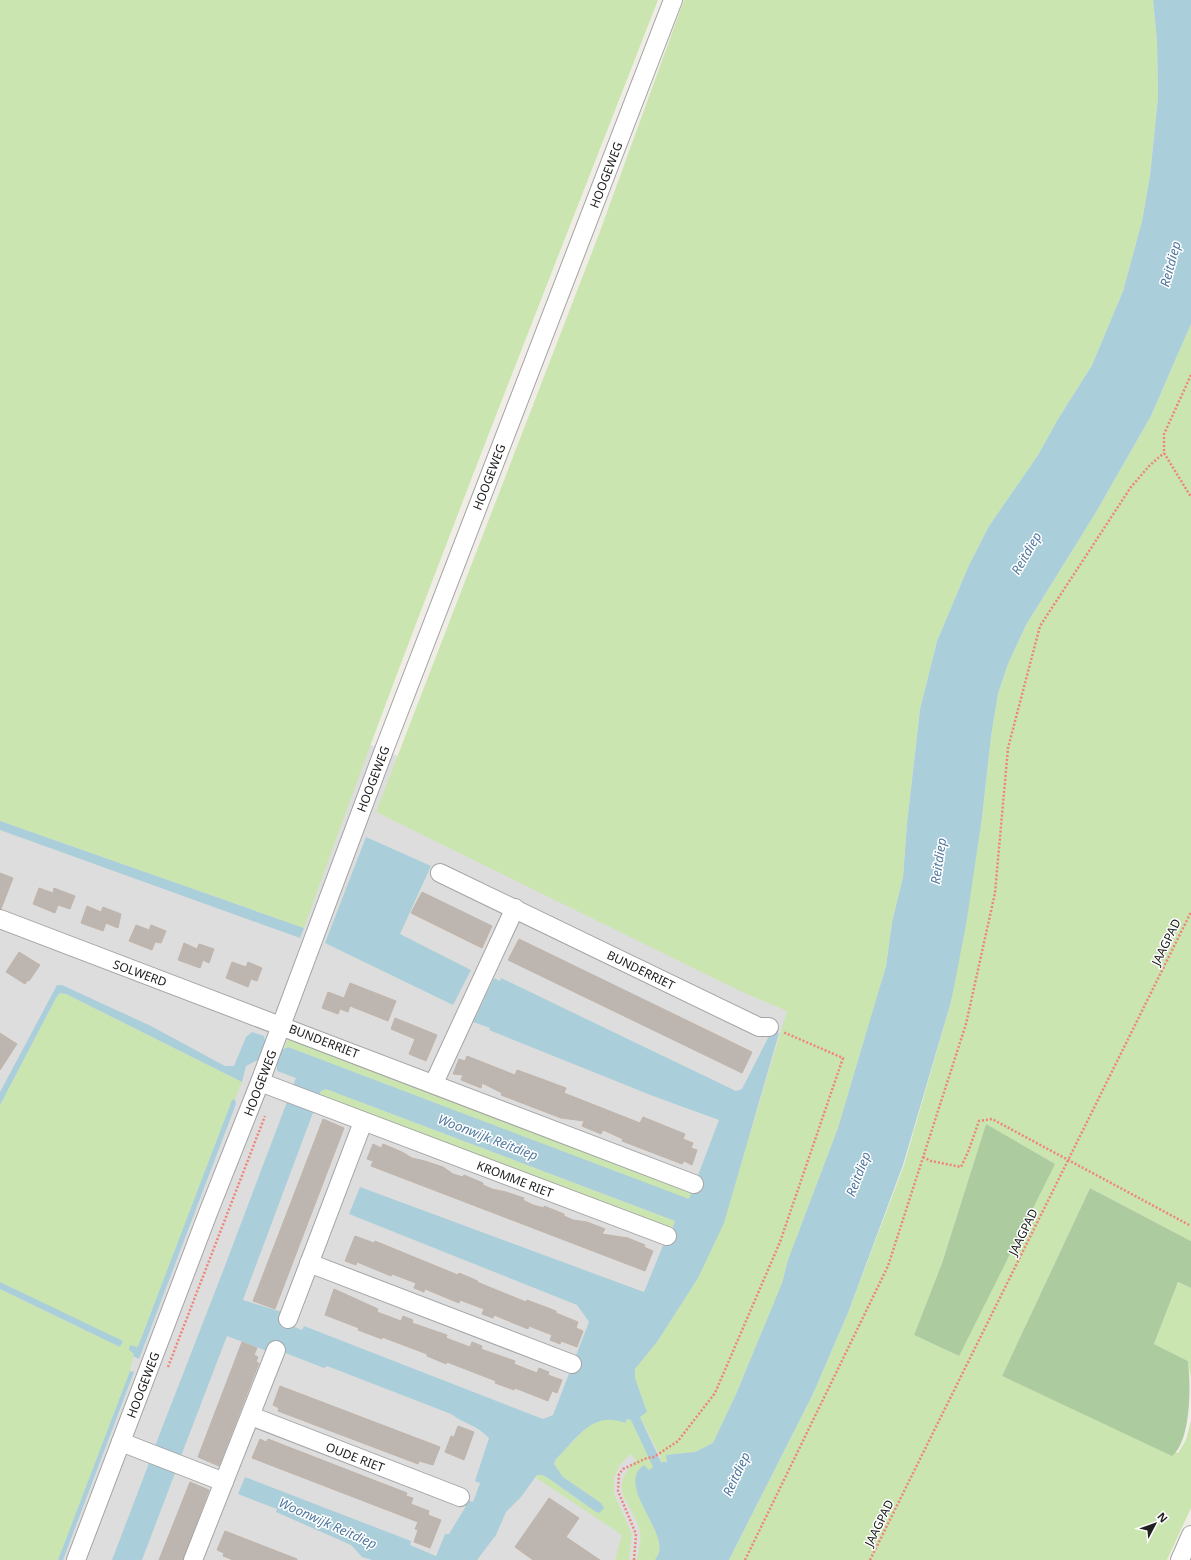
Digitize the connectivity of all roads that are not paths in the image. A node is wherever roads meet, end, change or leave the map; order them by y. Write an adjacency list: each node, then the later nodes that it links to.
1 (673, 0): 6 (street, HOOGEWEG)
2 (440, 873): 3 (street, BUNDERRIET)
3 (515, 908): 5 (street, BUNDERRIET); 8 (street)
4 (0, 919): 6 (street, SOLWERD)
5 (769, 1027)
6 (278, 1032): 7 (street, HOOGEWEG); 8 (street, BUNDERRIET)
7 (262, 1076): 9 (street, KROMME RIET); 17 (street, HOOGEWEG)
8 (434, 1083): 10 (street, BUNDERRIET)
9 (363, 1122): 11 (street, KROMME RIET); 12 (street)
10 (694, 1184)
11 (667, 1236)
12 (309, 1263): 13 (street); 15 (street)
13 (288, 1319)
14 (276, 1350): 16 (street)
15 (572, 1364)
16 (251, 1416): 18 (street); 19 (street, OUDE RIET)
17 (121, 1442): 18 (street); 21 (street, HOOGEWEG)
18 (224, 1482): 22 (street)
19 (460, 1497)
20 (1191, 1535): 23 (street)
21 (76, 1560)
22 (193, 1560)
23 (1180, 1560)

